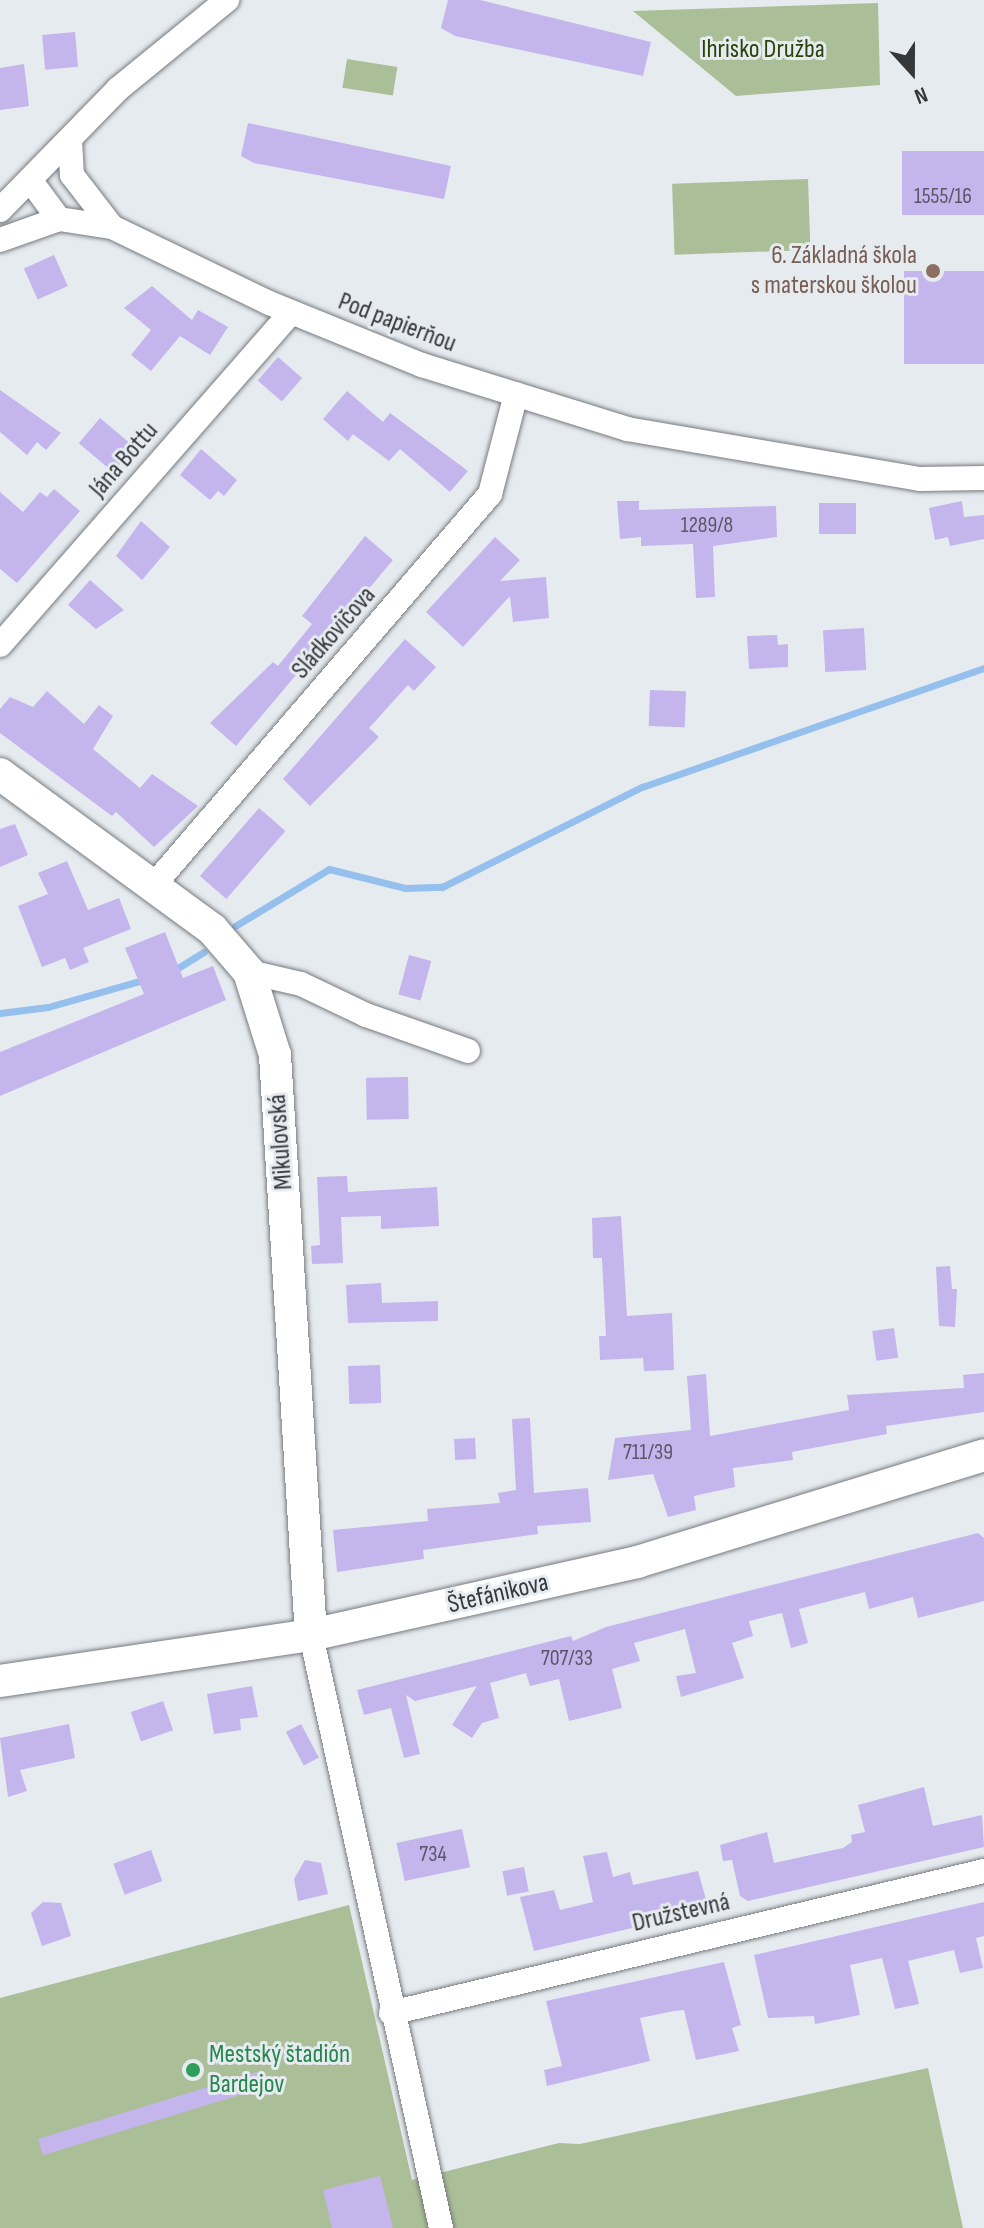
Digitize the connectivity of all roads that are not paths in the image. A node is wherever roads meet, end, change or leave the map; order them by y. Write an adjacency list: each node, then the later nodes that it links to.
1 (227, 0): 2 (street)
2 (70, 139): 3 (street); 6 (street, Pod papierňou)
3 (30, 180): 4 (street); 5 (street)
4 (0, 210)
5 (59, 219): 6 (street); 7 (street)
6 (112, 227): 8 (street, Pod papierňou)
7 (0, 240)
8 (291, 313): 9 (street, Pod papierňou); 11 (street, Jána Bottu)
9 (516, 394): 10 (street, Pod papierňou); 13 (street, Sládkovičova)
10 (984, 478)
11 (0, 645)
12 (0, 774): 13 (street, Mikulovská)
13 (153, 886): 14 (street, Mikulovská)
14 (249, 972): 15 (street); 17 (street, Mikulovská)
15 (468, 1051)
16 (984, 1455): 17 (street, Štefánikova)
17 (311, 1635): 18 (street, Štefánikova); 20 (street)
18 (0, 1681)
19 (984, 1871): 20 (street, Družstevná)
20 (391, 2013): 21 (street)
21 (441, 2228)

